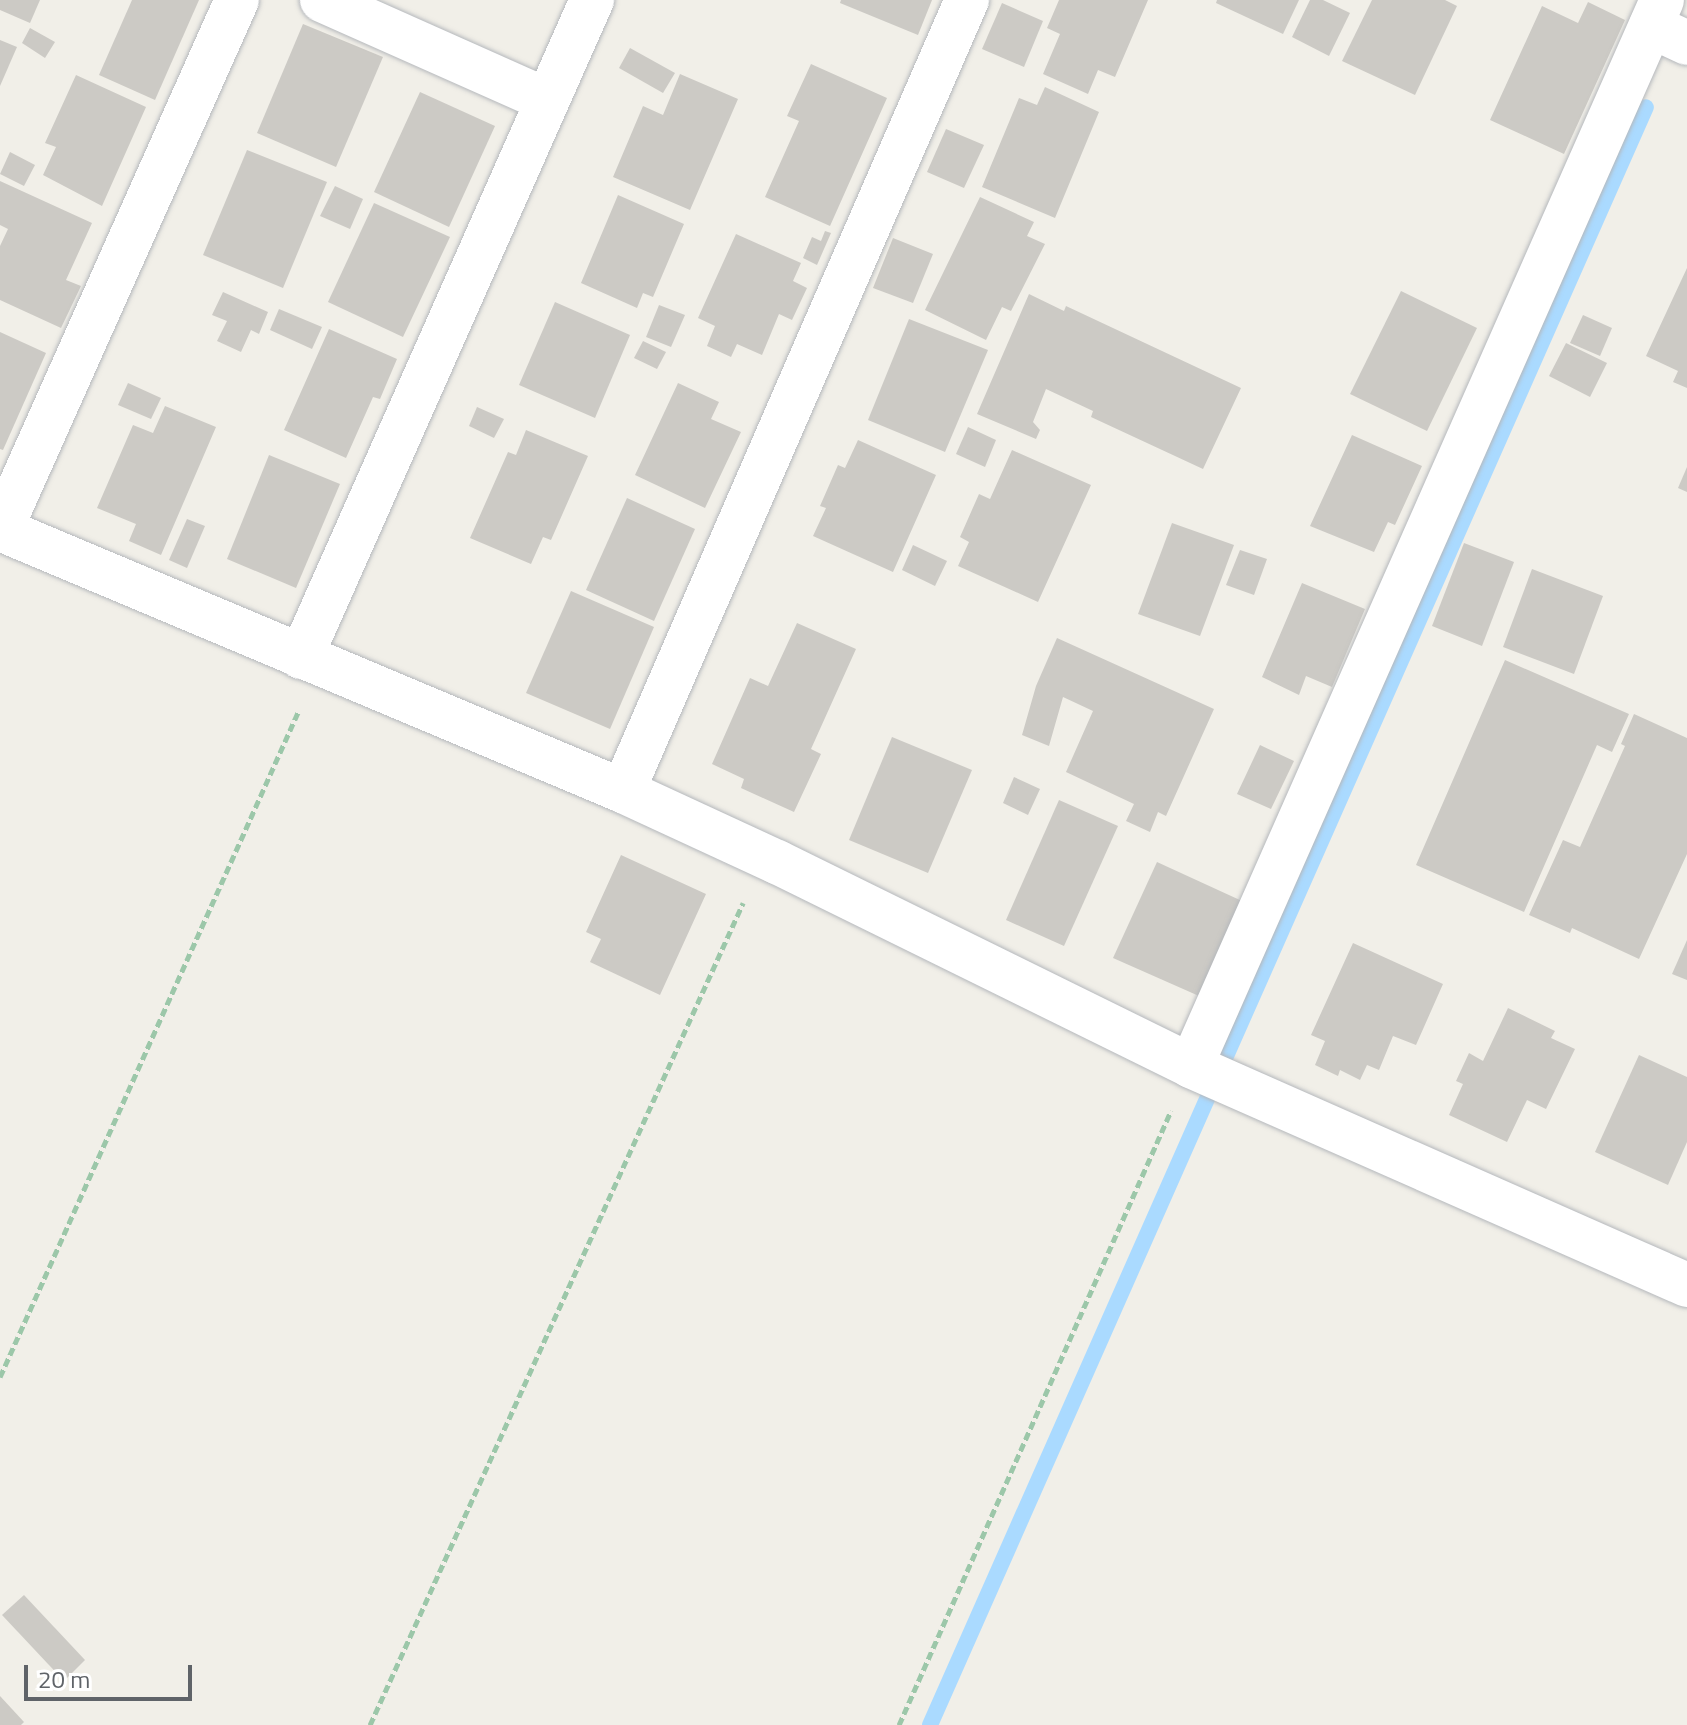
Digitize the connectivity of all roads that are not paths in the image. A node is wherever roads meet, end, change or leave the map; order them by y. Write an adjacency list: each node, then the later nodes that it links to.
1 (237, 0): 7 (street)
2 (322, 0): 6 (street)
3 (592, 0): 6 (street)
4 (967, 0): 9 (street)
5 (1667, 23): 10 (street)
6 (547, 100): 8 (street)
7 (0, 529): 8 (street)
8 (301, 657): 9 (street)
9 (623, 791): 10 (street)
10 (1209, 1074): 11 (street)
11 (1687, 1285)

